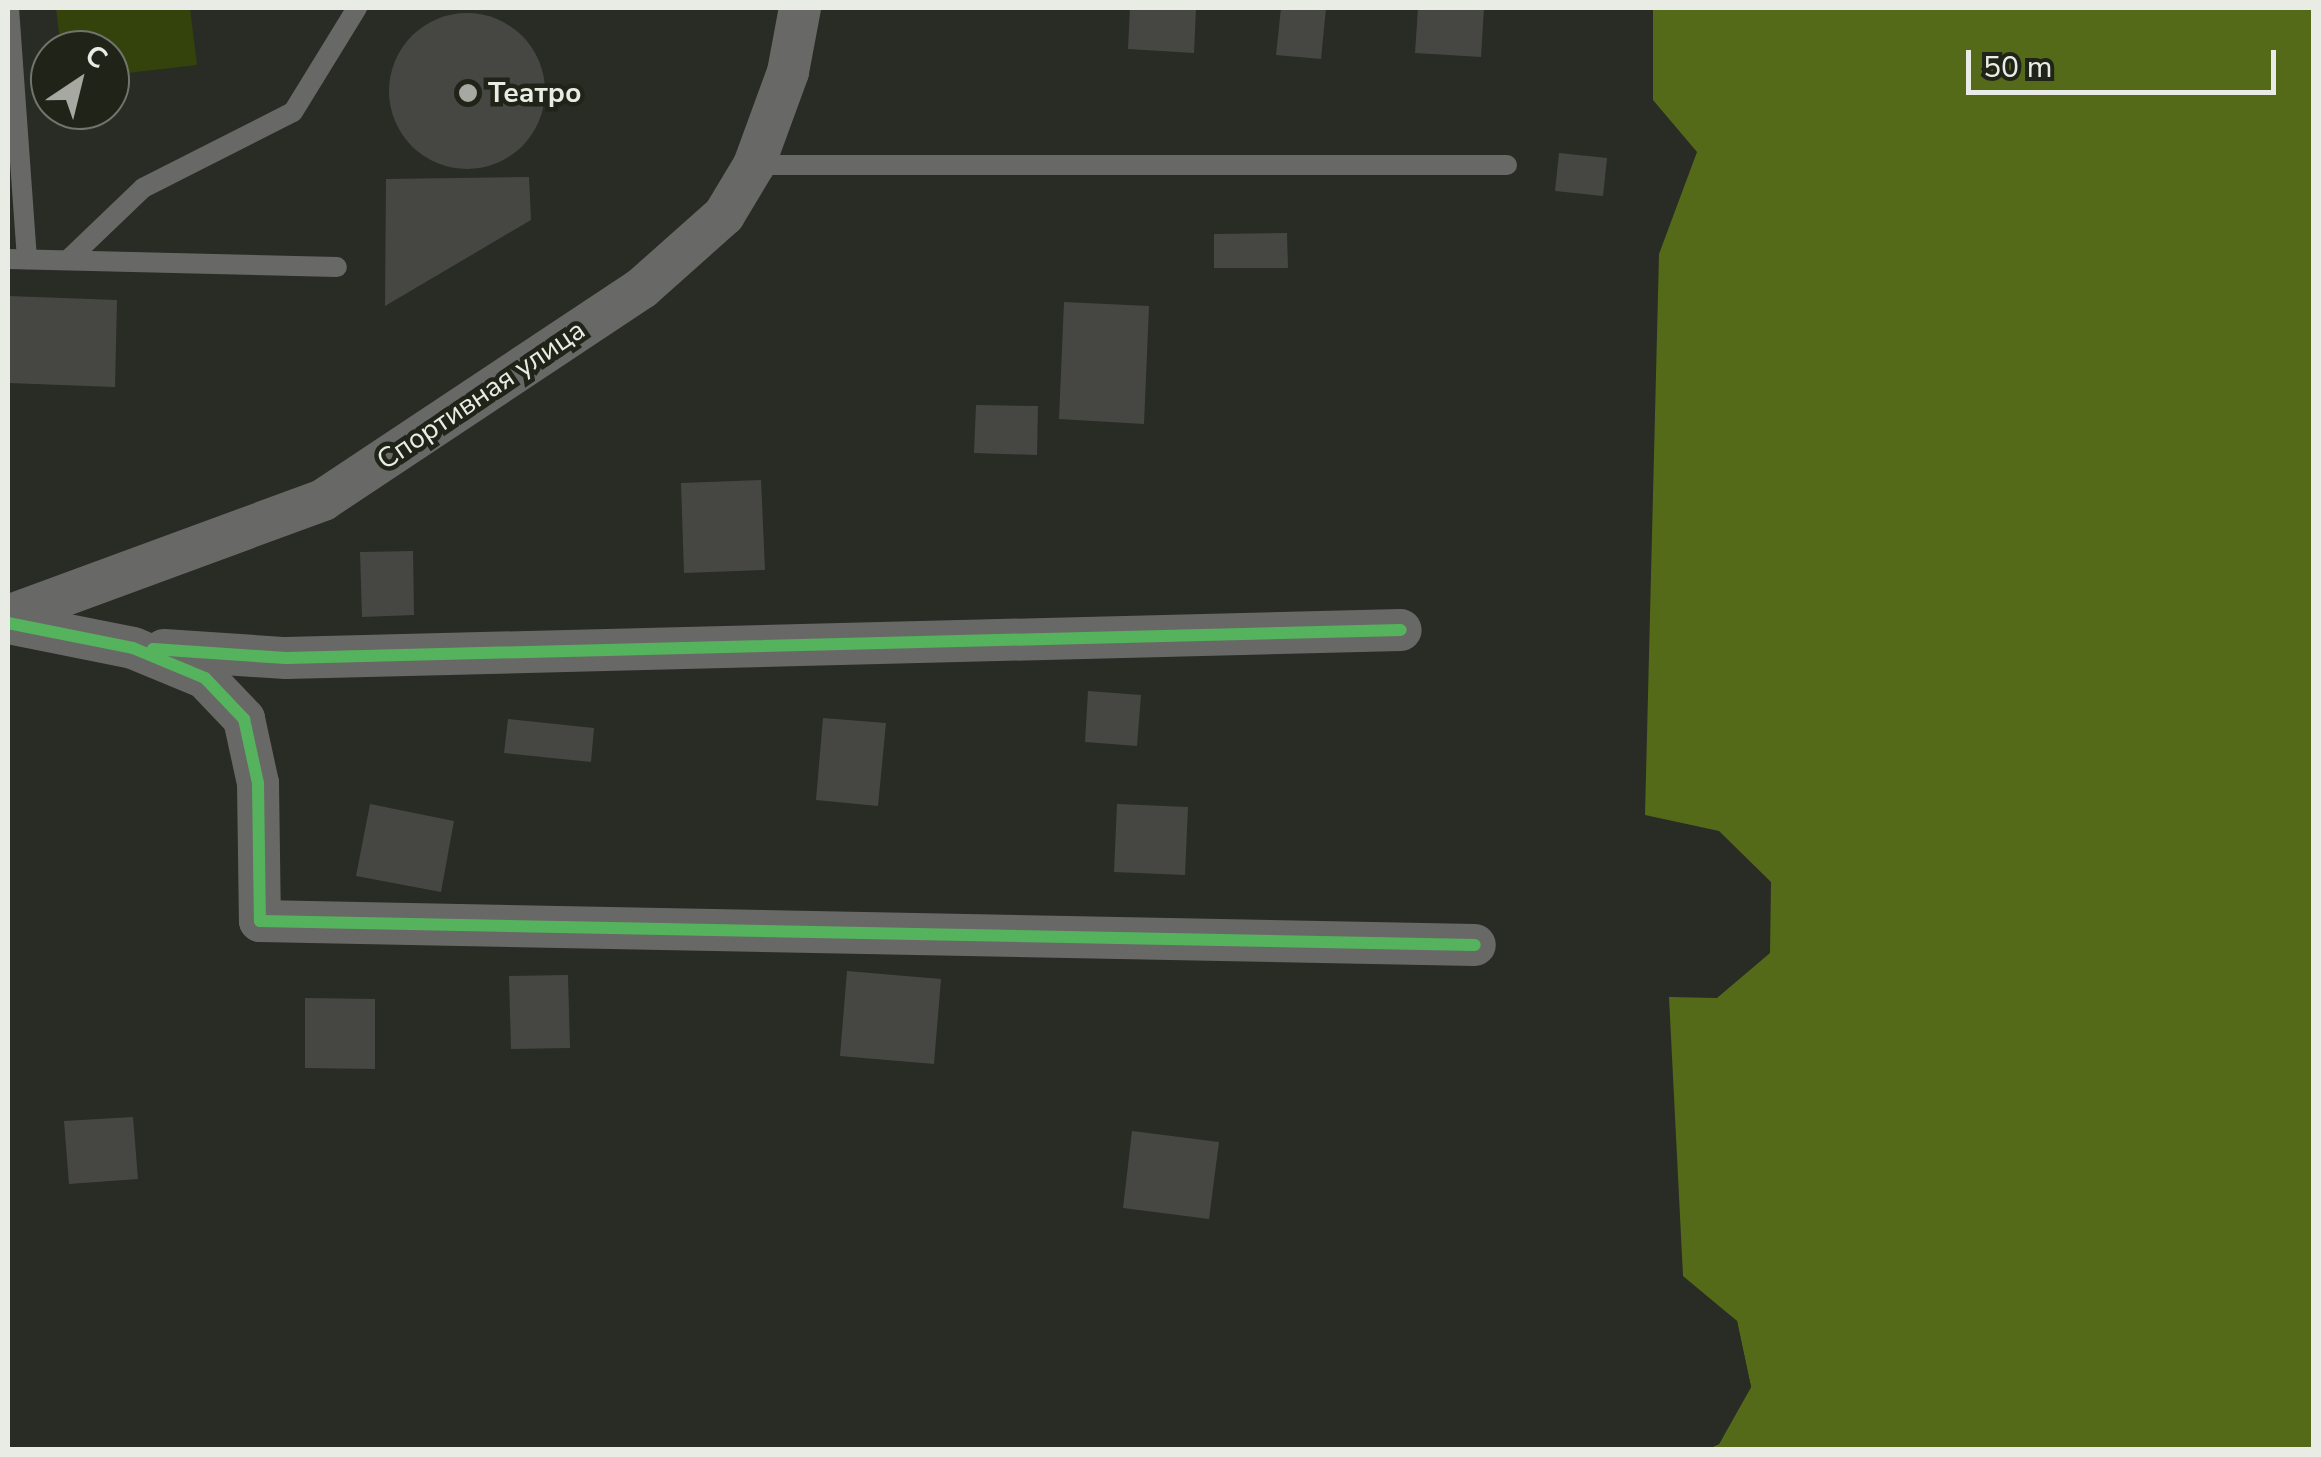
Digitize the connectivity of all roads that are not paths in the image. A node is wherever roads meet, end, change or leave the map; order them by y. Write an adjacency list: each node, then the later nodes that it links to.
1 (8, 8): 6 (lane)
2 (357, 8): 7 (lane)
3 (800, 8): 4 (street, Спортивная улица)
4 (754, 165): 5 (lane); 9 (street, Спортивная улица)
5 (1507, 165)
6 (17, 259): 7 (lane)
7 (69, 259): 8 (lane)
8 (337, 267)
9 (8, 620): 11 (street)
10 (1401, 630): 11 (street)
11 (133, 648): 12 (street)
12 (1475, 945)

